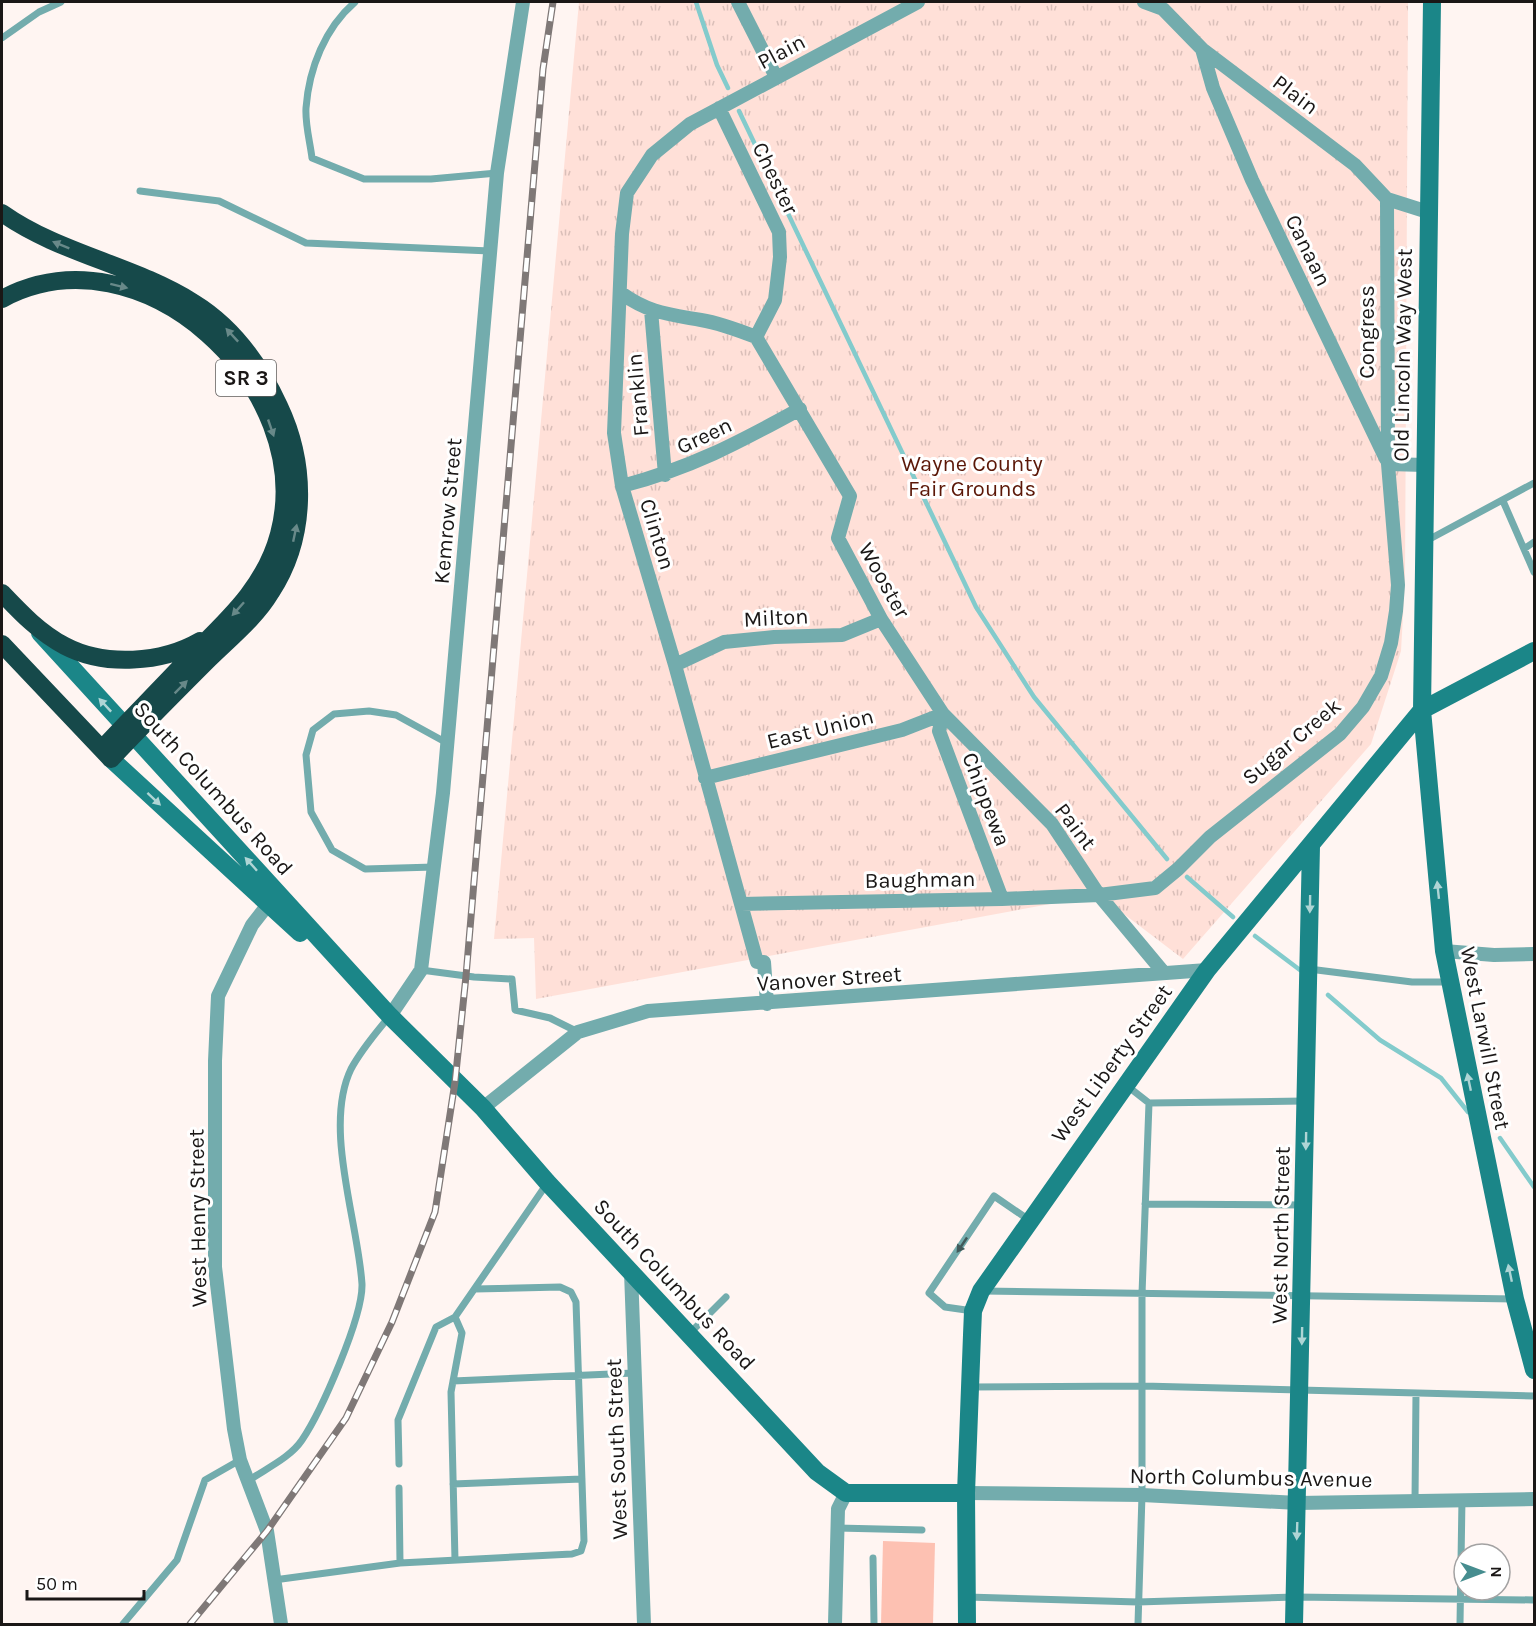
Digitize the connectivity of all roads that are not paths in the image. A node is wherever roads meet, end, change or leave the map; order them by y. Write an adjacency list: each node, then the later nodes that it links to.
1 (61, 2): 8 (lane)
2 (355, 2): 12 (lane)
3 (523, 2): 12 (street, Kemrow Street)
4 (738, 2): 10 (street)
5 (918, 2): 10 (street, Plain)
6 (1144, 2): 9 (street, Plain)
7 (1431, 2): 15 (main road, Old Lincoln Way West)
8 (2, 38)
9 (1202, 49): 14 (street, Plain); 23 (street, Canaan)
10 (776, 77): 11 (street, Plain)
11 (723, 105): 18 (street, Clinton); 21 (street, Chester)
12 (497, 173): 17 (street, Kemrow Street)
13 (140, 191): 17 (lane)
14 (1387, 199): 15 (street, Plain); 23 (street, Congress)
15 (1428, 212): 24 (main road, Old Lincoln Way West)
16 (2, 213): 42 (highway, one-way to 16)
17 (490, 250): 43 (street, Kemrow Street)
18 (621, 293): 20 (street); 27 (street, Clinton)
19 (2, 298): 36 (highway, SR 3, one-way to 36)
20 (651, 310): 21 (street); 25 (street, Franklin)
21 (756, 337): 22 (street, Wooster)
22 (800, 409): 25 (street, Green); 34 (street, Wooster)
23 (1388, 464): 24 (street); 48 (street, Sugar Creek)
24 (1425, 465): 29 (main road, Old Lincoln Way West)
25 (665, 475): 27 (street, Green)
26 (1534, 483): 28 (lane)
27 (622, 486): 39 (street, Clinton)
28 (1503, 501): 29 (lane); 31 (lane)
29 (1424, 542): 40 (main road, Old Lincoln Way West)
30 (1534, 542): 31 (lane)
31 (1524, 549): 32 (lane)
32 (1534, 572)
33 (2, 593): 35 (highway, South Columbus Road / SR 3)
34 (881, 619): 39 (street, Milton); 41 (street, Wooster)
35 (29, 621): 36 (highway, SR 3); 42 (main road, South Columbus Road, one-way to 35)
36 (216, 631): 42 (highway)
37 (2, 644): 44 (highway, South Columbus Road)
38 (1534, 651): 40 (main road, West Liberty Street)
39 (675, 665): 45 (street, Clinton)
40 (1422, 710): 46 (main road, West Liberty Street); 52 (main road, West Larwill Street, one-way to 40)
41 (943, 714): 45 (street, East Union); 48 (street, Paint); 50 (street, Chippewa)
42 (129, 730): 44 (highway); 49 (main road, South Columbus Road, one-way to 42)
43 (447, 743): 47 (street, Kemrow Street); 47 (lane)
44 (106, 754): 49 (main road, South Columbus Road, one-way to 49)
45 (705, 778): 51 (street, Clinton)
46 (1311, 846): 54 (main road, West North Street, one-way to 54); 56 (main road, West Liberty Street)
47 (434, 867): 55 (street, Kemrow Street)
48 (1099, 895): 50 (street, Baughman); 57 (street, Paint)
49 (273, 898): 60 (main road, South Columbus Road); 90 (street, West Henry Street)
50 (1002, 898): 51 (street, Baughman)
51 (741, 904): 59 (street, Clinton)
52 (1444, 951): 53 (street); 58 (main road, West Larwill Street)
53 (1534, 954)
54 (1309, 969): 58 (lane); 63 (main road, West North Street)
55 (421, 970): 60 (street, Kemrow Street); 61 (lane)
56 (1207, 970): 57 (street, Vanover Street); 62 (main road, West Liberty Street)
57 (1164, 973): 59 (street, Vanover Street)
58 (1450, 982): 76 (main road, West Larwill Street, one-way to 58)
59 (767, 1004): 61 (street, Vanover Street)
60 (390, 1016): 65 (main road, South Columbus Road); 93 (lane)
61 (578, 1032): 65 (street, Vanover Street)
62 (1125, 1085): 64 (lane); 69 (main road, West Liberty Street)
63 (1306, 1101): 64 (lane); 68 (main road, West North Street, one-way to 68)
64 (1149, 1103): 67 (lane)
65 (483, 1108): 66 (main road, South Columbus Road)
66 (547, 1182): 70 (main road, South Columbus Road); 71 (lane)
67 (1145, 1204): 68 (lane); 73 (lane)
68 (1305, 1205): 74 (main road, West North Street)
69 (1029, 1220): 72 (main road, West Liberty Street); 77 (lane, one-way to 77)
70 (631, 1272): 79 (main road, South Columbus Road); 82 (street, West South Street)
71 (475, 1289): 78 (lane); 83 (lane)
72 (981, 1291): 73 (lane); 77 (main road, West Liberty Street)
73 (1142, 1294): 74 (lane); 85 (lane)
74 (1302, 1295): 76 (lane); 87 (main road, West North Street, one-way to 87)
75 (726, 1297): 79 (lane)
76 (1515, 1299): 80 (main road, West Larwill Street)
77 (973, 1311): 86 (main road, West Liberty Street)
78 (455, 1317): 84 (lane); 91 (lane)
79 (688, 1334): 96 (main road, South Columbus Road)
80 (1531, 1347): 81 (main road, West Larwill Street)
81 (1534, 1370)
82 (634, 1373): 83 (lane); 119 (street, West South Street)
83 (579, 1376): 84 (lane); 92 (lane)
84 (453, 1380): 94 (lane)
85 (1143, 1386): 86 (lane); 87 (lane); 98 (lane)
86 (971, 1388): 97 (main road, West Liberty Street)
87 (1300, 1390): 88 (lane); 102 (main road, West North Street)
88 (1416, 1393): 89 (lane); 101 (lane)
89 (1534, 1396)
90 (240, 1460): 93 (street, West Henry Street); 117 (lane)
91 (399, 1464)
92 (582, 1479): 94 (lane); 107 (lane)
93 (248, 1481): 109 (street, West Henry Street)
94 (453, 1484): 107 (lane)
95 (399, 1488): 108 (lane)
96 (846, 1493): 97 (main road); 103 (street)
97 (966, 1493): 98 (street, North Columbus Avenue); 110 (main road, West Liberty Street)
98 (1142, 1495): 102 (street, North Columbus Avenue); 115 (lane)
99 (1461, 1499): 100 (street, North Columbus Avenue); 101 (street, North Columbus Avenue); 105 (lane)
100 (1534, 1499)
101 (1415, 1500): 102 (street, North Columbus Avenue)
102 (1298, 1503): 111 (main road, West North Street, one-way to 111)
103 (837, 1528): 104 (lane); 120 (street)
104 (922, 1530)
105 (1461, 1542)
106 (873, 1558): 121 (lane)
107 (455, 1560): 108 (lane)
108 (400, 1563): 109 (lane)
109 (274, 1580): 118 (street, West Henry Street)
110 (967, 1597): 115 (lane); 122 (main road, West Liberty Street)
111 (1295, 1597): 114 (lane); 115 (lane); 124 (main road, West North Street)
112 (1512, 1600): 113 (lane)
113 (1534, 1600)
114 (1452, 1601)
115 (1138, 1602): 123 (lane)
116 (1460, 1602): 125 (lane)
117 (123, 1624)
118 (281, 1624)
119 (644, 1624)
120 (834, 1624)
121 (874, 1624)
122 (967, 1624)
123 (1138, 1624)
124 (1294, 1624)
125 (1460, 1624)

